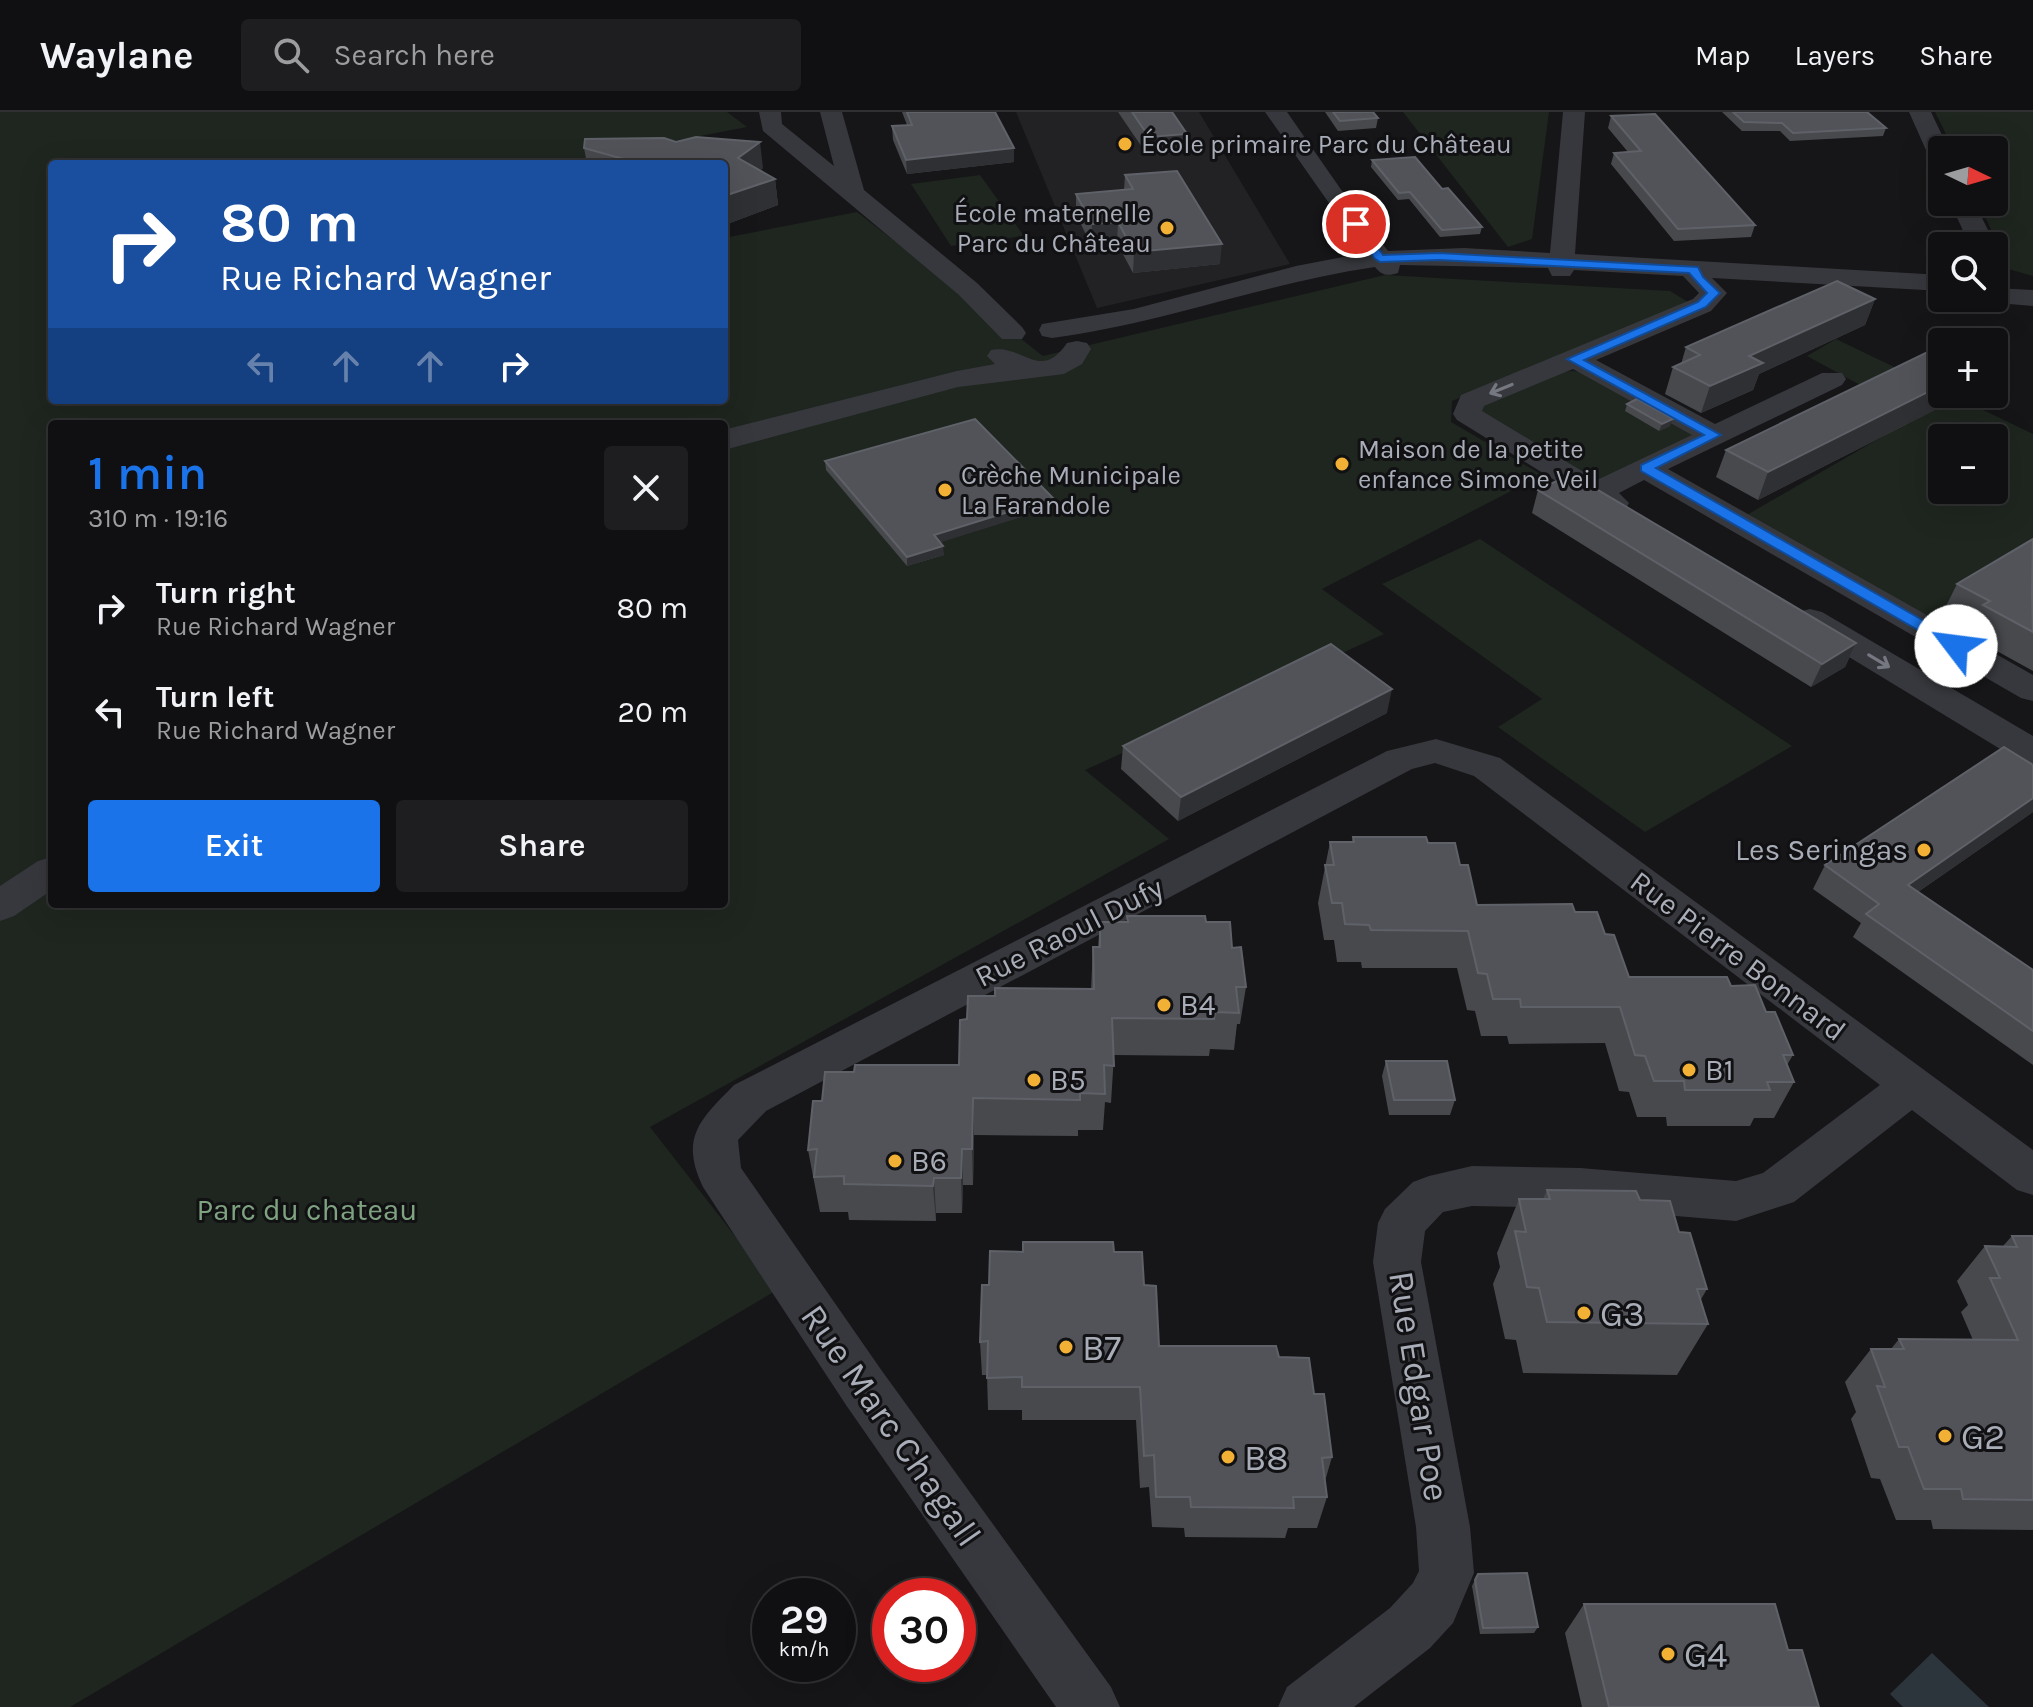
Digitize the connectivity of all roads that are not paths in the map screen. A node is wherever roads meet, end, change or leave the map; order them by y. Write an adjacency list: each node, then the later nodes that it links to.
1 (773, 112): 8 (street)
2 (831, 112): 8 (street)
3 (1276, 112): 9 (street)
4 (1574, 112): 5 (street); 10 (street)
5 (1587, 112)
6 (1920, 112): 7 (street)
7 (1931, 136)
8 (852, 192): 15 (street)
9 (1384, 263): 10 (street); 14 (street); 16 (street)
10 (1560, 266): 11 (street)
11 (1696, 274): 12 (street); 13 (street); 17 (street)
12 (1928, 282)
13 (1928, 292)
14 (1052, 330): 15 (street); 16 (street)
15 (1005, 340): 18 (street); 20 (street)
16 (1077, 349): 18 (street)
17 (1574, 359): 21 (street); 24 (street, one-way to 24)
18 (1025, 368): 22 (street)
19 (1832, 379): 21 (street)
20 (728, 426)
21 (1714, 435): 23 (street)
22 (728, 439)
23 (1645, 468): 24 (street); 27 (street)
24 (1596, 492): 25 (street)
25 (1636, 516)
26 (1785, 605): 29 (street, one-way to 29)
27 (2033, 690)
28 (1436, 751): 34 (street, Rue Pierre Bonnard); 35 (street, Rue Raoul Dufy)
29 (2033, 752)
30 (48, 849): 32 (street)
31 (48, 874): 33 (street)
32 (0, 881)
33 (0, 906)
34 (1910, 1087): 36 (street, Rue Pierre Bonnard); 38 (street, Rue Edgar Poe)
35 (715, 1134): 37 (street, Rue Marc Chagall)
36 (2033, 1176)
37 (1071, 1700)
38 (1307, 1707)

